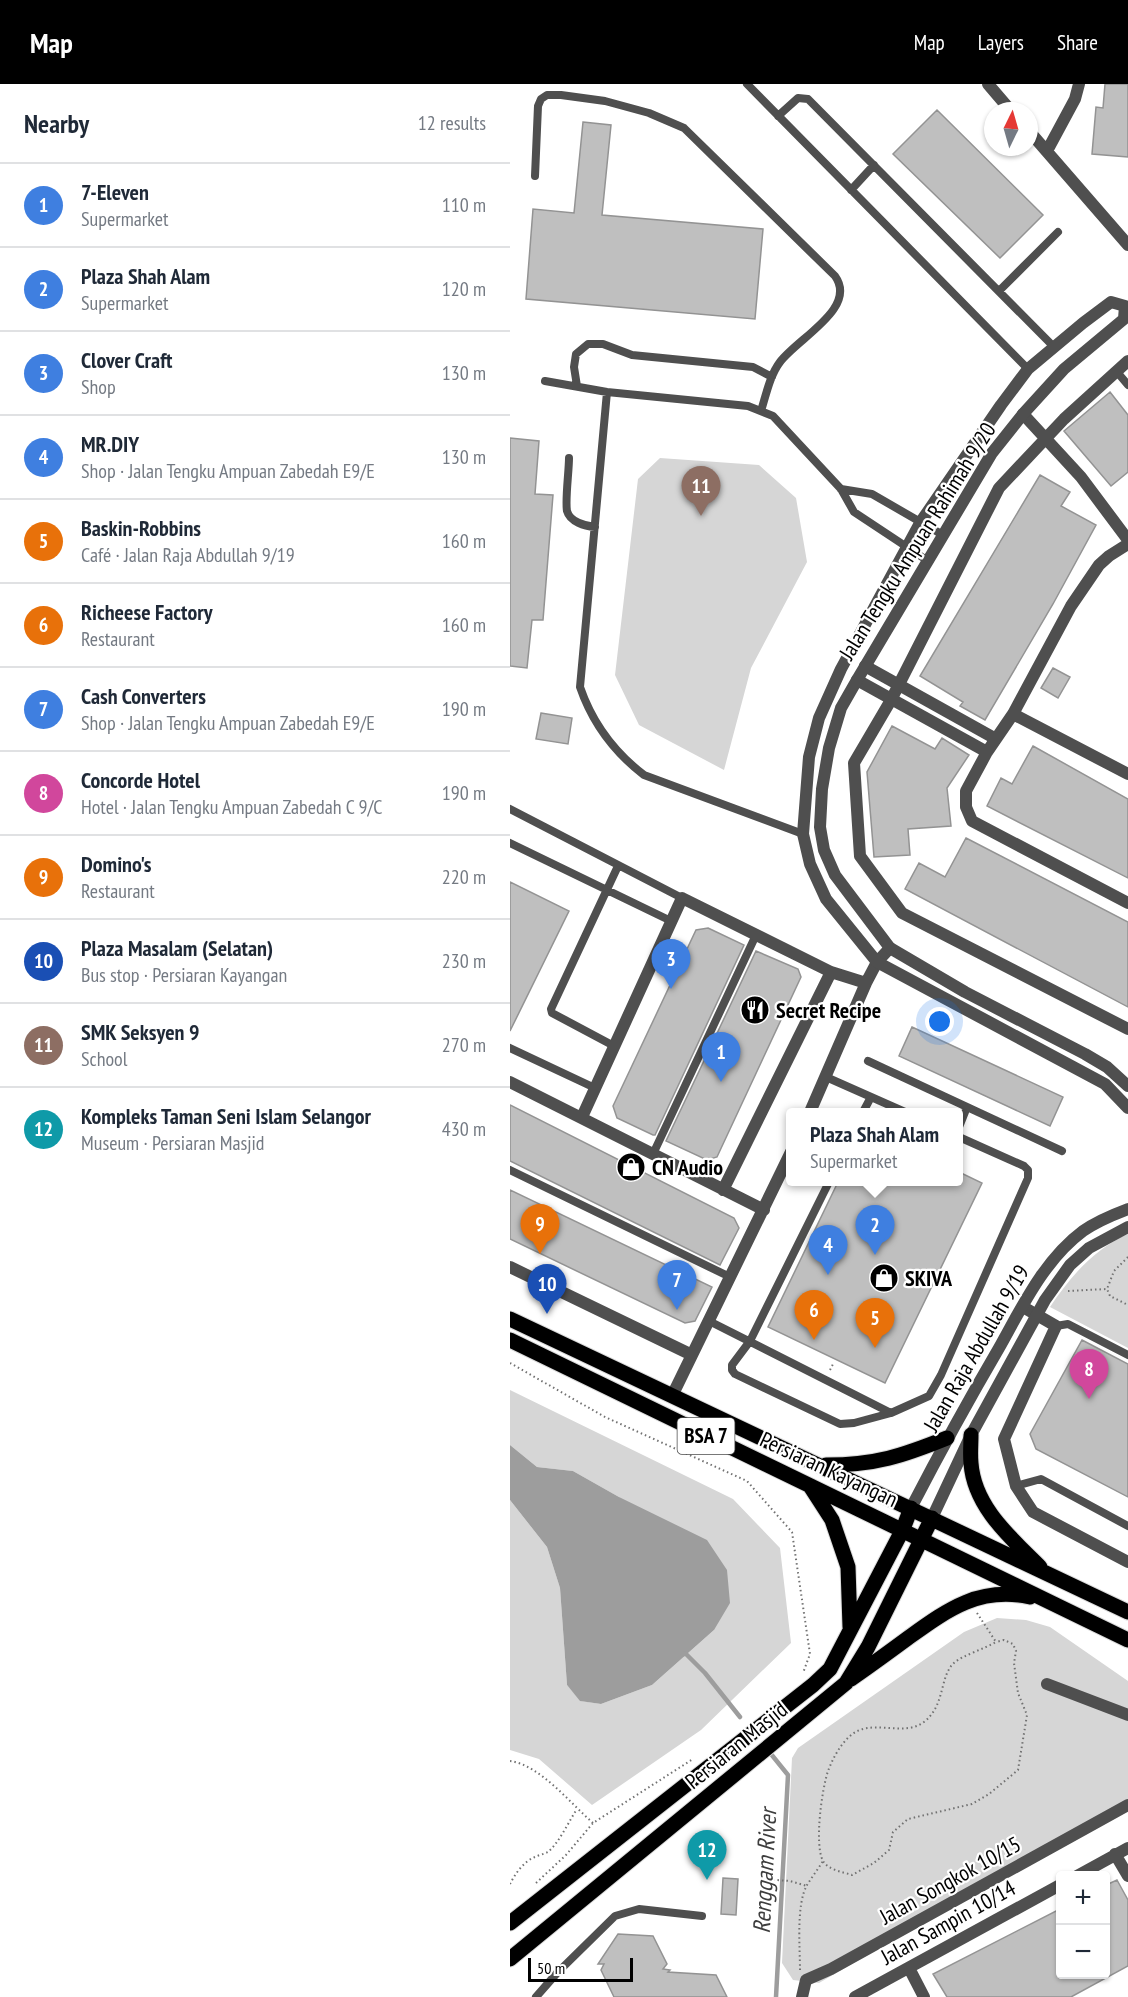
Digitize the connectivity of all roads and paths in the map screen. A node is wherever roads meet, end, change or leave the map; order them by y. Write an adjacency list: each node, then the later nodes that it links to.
1 (747, 84): 5 (lane)
2 (987, 84): 4 (street)
3 (1079, 84): 7 (street)
4 (1003, 102)
5 (778, 116): 8 (lane); 10 (lane)
6 (1038, 141): 7 (street)
7 (1047, 151): 12 (street)
8 (874, 165): 10 (lane); 13 (lane)
9 (535, 176): 18 (lane)
10 (851, 190): 16 (lane)
11 (1058, 232): 13 (lane)
12 (1128, 245)
13 (999, 291): 14 (lane)
14 (1054, 347): 16 (street, Jalan Tengku Ampuan Rahimah 9/20); 24 (street, Jalan Tengku Ampuan Rahimah 9/20)
15 (1128, 361): 17 (street)
16 (1028, 369): 28 (street, Jalan Tengku Ampuan Rahimah 9/20)
17 (1117, 372): 20 (lane); 25 (street)
18 (772, 377): 21 (lane); 23 (lane)
19 (546, 381): 21 (lane)
20 (1128, 385)
21 (578, 386): 22 (lane)
22 (607, 392): 23 (lane); 29 (lane)
23 (761, 411): 27 (lane)
24 (1023, 414): 25 (street); 30 (street, Jalan Tengku Ampuan Rahimah 9/20)
25 (1045, 439): 31 (street); 36 (street)
26 (569, 458): 29 (lane)
27 (841, 489): 28 (lane); 32 (lane)
28 (920, 523): 30 (lane); 32 (street, Jalan Tengku Ampuan Rahimah 9/20)
29 (594, 527): 43 (lane)
30 (943, 536): 33 (street, Jalan Tengku Ampuan Rahimah 9/20)
31 (1128, 542): 38 (street)
32 (907, 547): 33 (lane); 43 (street, Jalan Tengku Ampuan Rahimah 9/20)
33 (928, 561): 34 (street, Jalan Tengku Ampuan Rahimah 9/20)
34 (865, 666): 35 (street, Jalan Tengku Ampuan Rahimah 9/20); 36 (street)
35 (856, 680): 37 (street); 51 (street, Jalan Tengku Ampuan Rahimah 9/20)
36 (899, 684): 37 (street); 39 (street)
37 (891, 700): 40 (street); 55 (street)
38 (1013, 714): 39 (street); 41 (street)
39 (996, 739): 40 (street)
40 (987, 752): 48 (street)
41 (1128, 774)
42 (510, 809): 45 (lane)
43 (803, 834): 52 (street, Jalan Tengku Ampuan Rahimah 9/20)
44 (510, 843): 46 (lane)
45 (618, 866): 46 (lane); 47 (lane)
46 (607, 890): 49 (lane); 56 (lane)
47 (682, 898): 49 (street); 50 (street)
48 (1128, 903)
49 (671, 921): 56 (street)
50 (756, 934): 53 (street); 73 (lane)
51 (890, 948): 52 (street); 61 (street, Jalan Tengku Ampuan Rahimah 9/20)
52 (877, 962): 54 (street); 68 (street, Jalan Tengku Ampuan Rahimah 9/20)
53 (831, 972): 54 (street); 77 (street)
54 (866, 983): 59 (street)
55 (1128, 1029)
56 (614, 1046): 62 (street)
57 (510, 1048): 62 (lane)
58 (868, 1061): 64 (lane)
59 (826, 1077): 63 (lane); 65 (street)
60 (510, 1082): 69 (street)
61 (1128, 1086)
62 (595, 1088): 69 (street)
63 (871, 1097): 66 (lane); 67 (lane)
64 (967, 1107): 70 (lane); 72 (lane)
65 (812, 1108)
66 (866, 1108)
67 (894, 1108)
68 (1128, 1108)
69 (582, 1117): 73 (street)
70 (963, 1117)
71 (963, 1139): 100 (lane)
72 (1062, 1151)
73 (653, 1154): 77 (street)
74 (786, 1163): 79 (street)
75 (510, 1170): 83 (lane)
76 (827, 1186): 93 (lane)
77 (723, 1190): 79 (street)
78 (1128, 1209): 87 (street, Jalan Raja Abdullah 9/19)
79 (764, 1210): 83 (street)
80 (1128, 1227): 88 (street, Jalan Raja Abdullah 9/19)
81 (1128, 1257): 84 (path)
82 (510, 1266): 94 (street)
83 (730, 1277): 90 (street)
84 (1107, 1289): 85 (path); 86 (path)
85 (1073, 1291)
86 (1128, 1305)
87 (1023, 1306): 88 (street); 102 (street, Jalan Raja Abdullah 9/19)
88 (1036, 1315): 91 (street); 101 (street, Jalan Raja Abdullah 9/19)
89 (510, 1319): 99 (main road, Persiaran Kayangan / BSA 7)
90 (709, 1321): 93 (lane); 94 (street)
91 (1056, 1326): 95 (lane); 105 (street)
92 (510, 1340): 104 (main road, Persiaran Kayangan / BSA 7)
93 (750, 1341): 100 (lane); 100 (lane)
94 (692, 1355): 99 (street)
95 (1128, 1355)
96 (834, 1362): 98 (path)
97 (510, 1363): 119 (path)
98 (830, 1371)
99 (672, 1396): 103 (main road, Persiaran Kayangan / BSA 7)
100 (891, 1413)
101 (971, 1435): 107 (street, Jalan Raja Abdullah 9/19); 112 (main road)
102 (947, 1438): 103 (main road); 106 (street, Jalan Raja Abdullah 9/19)
103 (820, 1465): 106 (main road, Persiaran Kayangan / BSA 7)
104 (810, 1486): 109 (main road, Persiaran Kayangan / BSA 7); 116 (main road)
105 (1016, 1486): 108 (lane); 111 (street)
106 (911, 1508): 107 (main road, Persiaran Kayangan / BSA 7); 109 (main road, Persiaran Masjid)
107 (932, 1518): 110 (main road, Persiaran Masjid); 112 (main road, Persiaran Kayangan / BSA 7)
108 (1128, 1526)
109 (903, 1529): 110 (main road, Persiaran Kayangan / BSA 7); 116 (main road, Persiaran Masjid)
110 (922, 1539): 114 (main road, Persiaran Kayangan / BSA 7); 120 (main road, Persiaran Masjid)
111 (1128, 1562)
112 (1048, 1575): 115 (main road, Persiaran Kayangan / BSA 7)
113 (969, 1601): 114 (main road); 118 (path); 120 (main road)
114 (1051, 1601): 117 (main road, Persiaran Kayangan / BSA 7)
115 (1128, 1612)
116 (850, 1630): 139 (main road, Persiaran Masjid)
117 (1128, 1640)
118 (996, 1642): 130 (path); 130 (path)
119 (801, 1677)
120 (846, 1683): 140 (main road, Persiaran Masjid)
121 (1047, 1684): 122 (street)
122 (1128, 1715)
123 (696, 1757): 127 (path)
124 (510, 1761): 126 (path)
125 (1128, 1805): 142 (street, Jalan Songkok 10/15)
126 (577, 1809): 127 (path); 134 (path)
127 (593, 1823): 135 (path)
128 (1128, 1848): 129 (street)
129 (1115, 1854): 131 (street); 132 (street)
130 (823, 1861): 136 (path)
131 (1084, 1871)
132 (1128, 1876)
133 (764, 1879): 136 (path)
134 (510, 1884)
135 (532, 1886)
136 (807, 1886): 142 (path)
137 (1056, 1887): 141 (street, Jalan Sampin 10/14)
138 (702, 1916): 143 (lane)
139 (510, 1923)
140 (510, 1959)
141 (909, 1968): 145 (street, Jalan Sampin 10/14); 146 (street)
142 (806, 1980): 144 (street)
143 (536, 1997)
144 (802, 1997)
145 (855, 1997)
146 (924, 1997)

